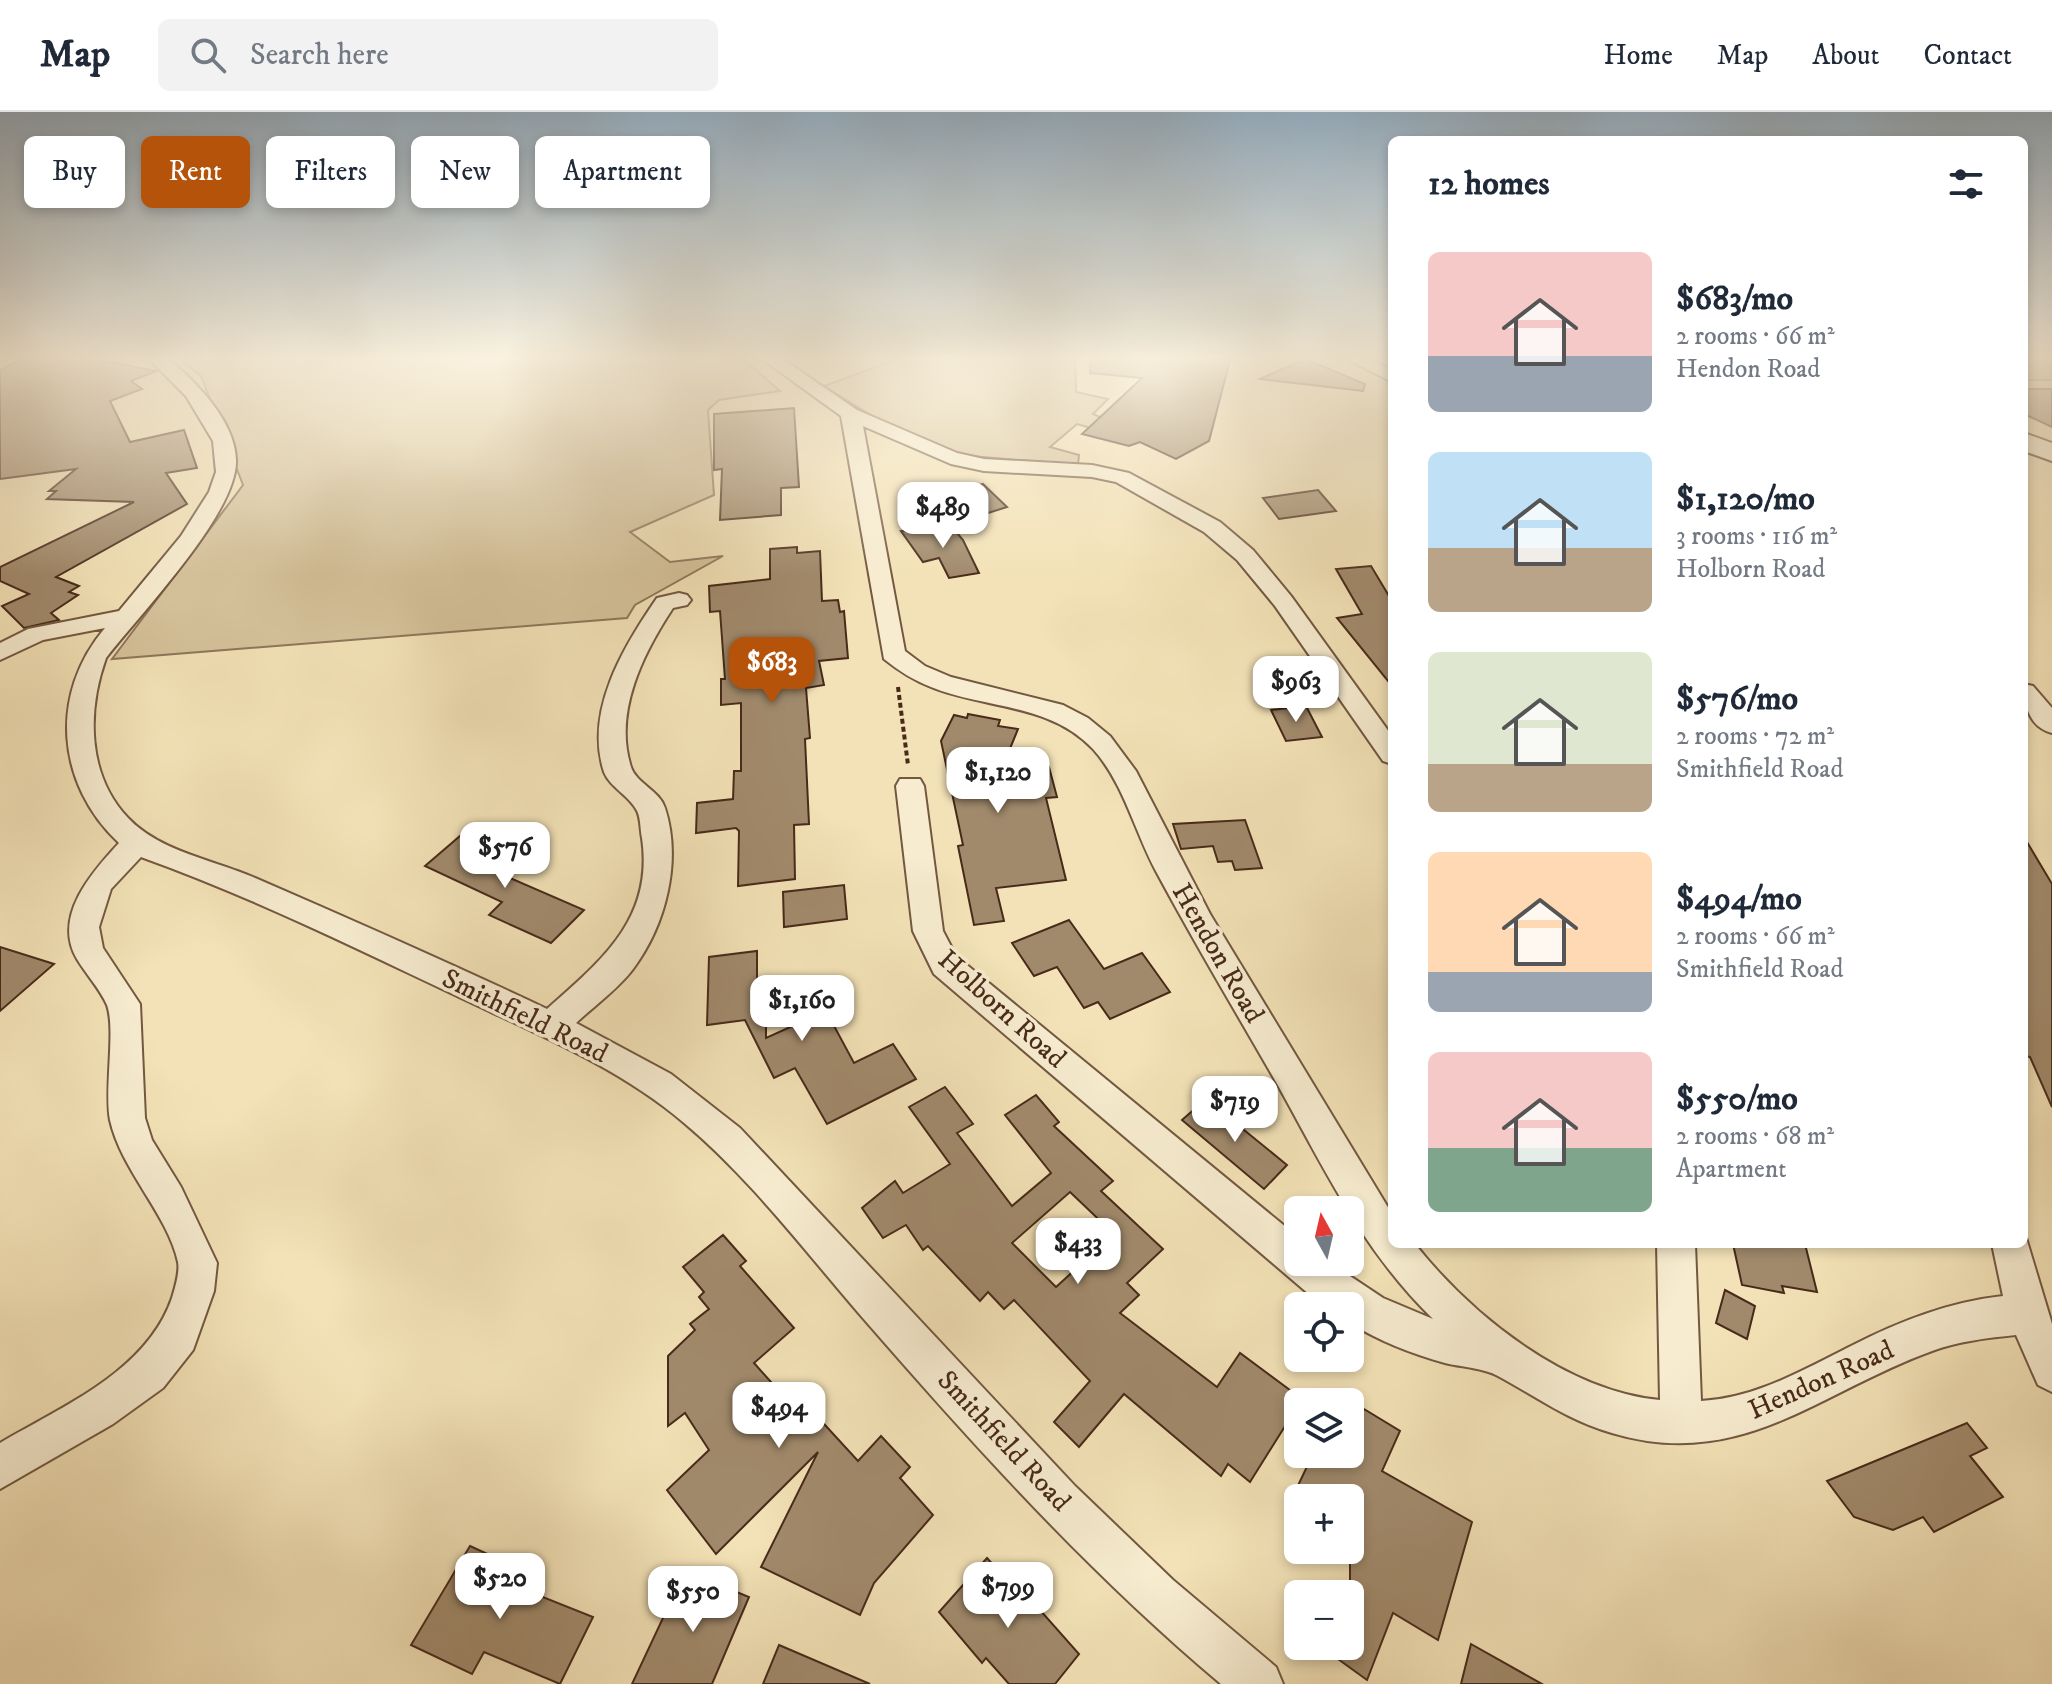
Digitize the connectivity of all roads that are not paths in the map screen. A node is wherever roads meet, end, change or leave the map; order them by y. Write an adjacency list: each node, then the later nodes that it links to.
1 (217, 429): 9 (street, Smithfield Road)
2 (854, 429): 17 (street, Hendon Road)
3 (887, 429): 13 (street)
4 (2028, 443): 5 (main road)
5 (2052, 453)
6 (2028, 463): 7 (main road)
7 (2052, 474)
8 (679, 600): 16 (street)
9 (124, 617): 10 (street); 15 (street, Smithfield Road)
10 (0, 653)
11 (2028, 697): 12 (street)
12 (2052, 725)
13 (1388, 749)
14 (910, 786): 21 (street, Holborn Road)
15 (137, 843): 16 (street, Smithfield Road); 27 (street)
16 (550, 1027): 28 (street, Smithfield Road)
17 (1388, 1239)
18 (1395, 1248): 24 (street, Hendon Road)
19 (1676, 1248): 26 (street)
20 (2012, 1248): 23 (street)
21 (1284, 1250)
22 (1315, 1276): 24 (street, Holborn Road)
23 (2027, 1314): 25 (street); 26 (street, Hendon Road)
24 (1499, 1355): 26 (street, Hendon Road)
25 (2052, 1371)
26 (1681, 1423)
27 (0, 1467)
28 (1259, 1684)

